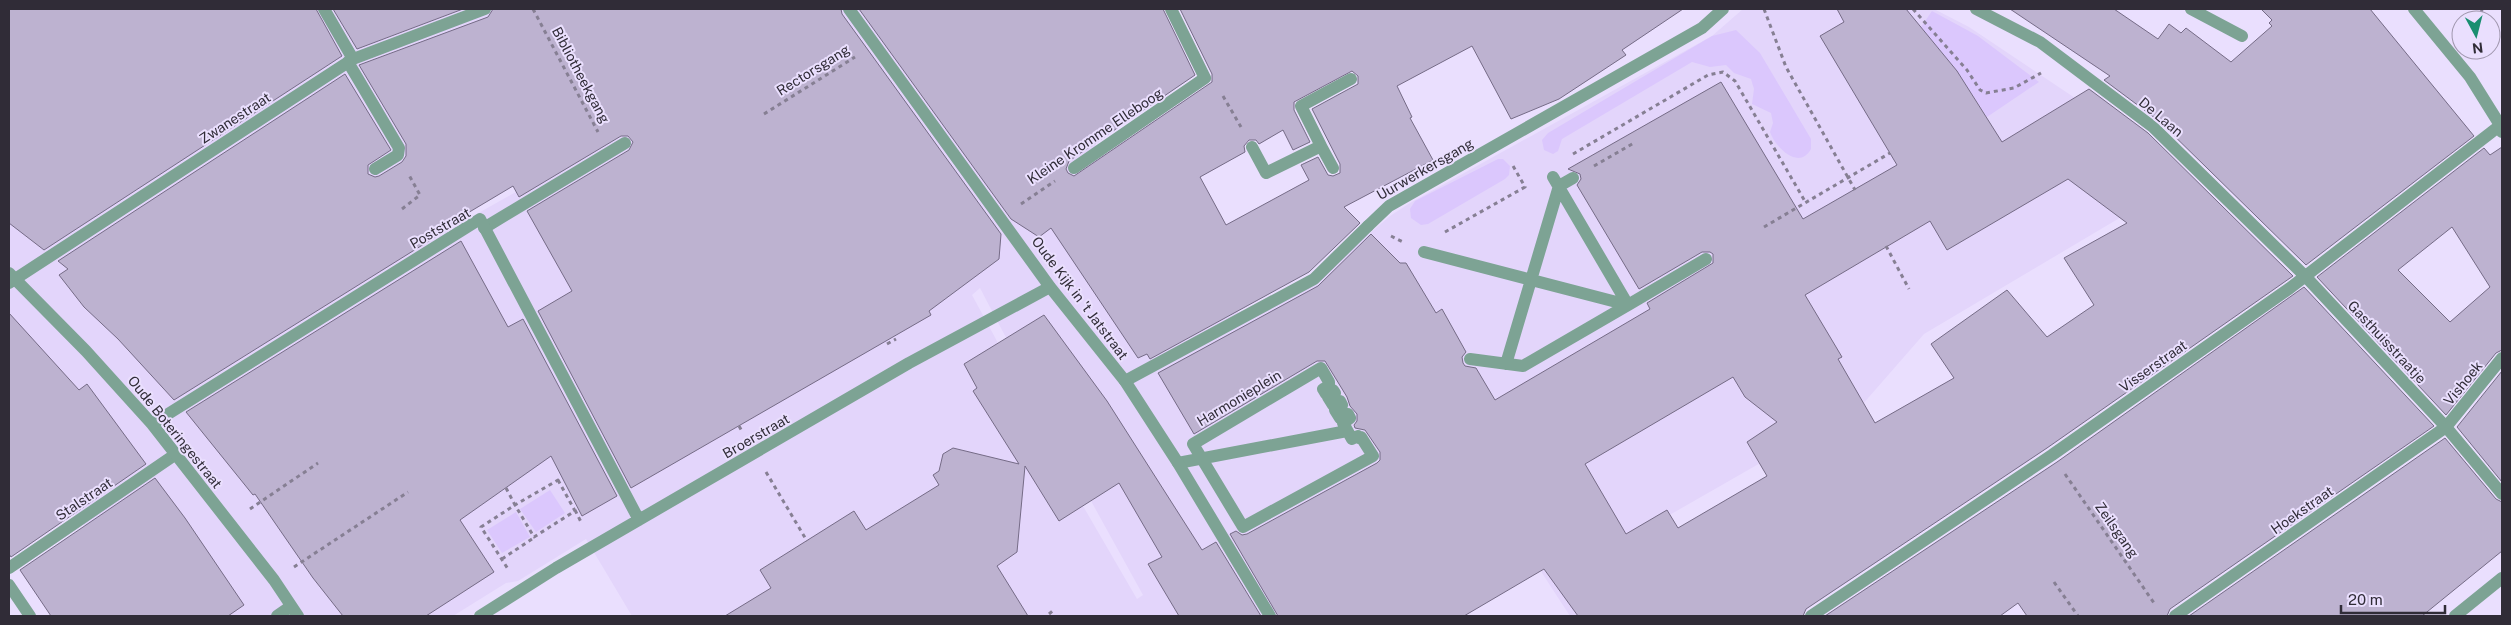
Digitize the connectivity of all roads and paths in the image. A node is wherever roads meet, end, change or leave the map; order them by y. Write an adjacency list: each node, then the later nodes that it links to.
1 (324, 9): 15 (street)
2 (485, 9): 15 (street, Zwanestraat)
3 (533, 9): 25 (path, Bibliotheekgang)
4 (849, 9): 13 (street, Oude Kijk in 't Jatstraat)
5 (1171, 9): 16 (street)
6 (1723, 9): 22 (street, Uurwerkersgang)
7 (1764, 9): 32 (path)
8 (1913, 9): 14 (path)
9 (1976, 9): 14 (street, De Laan)
10 (2191, 9): 12 (street)
11 (2414, 9): 19 (street)
12 (2242, 36)
13 (874, 45): 18 (path, Rectorsgang); 37 (street, Oude Kijk in 't Jatstraat)
14 (2063, 60): 45 (street, De Laan)
15 (350, 61): 27 (street); 46 (street, Zwanestraat)
16 (1205, 78): 24 (path); 28 (street, Kleine Kromme Elleboog)
17 (1351, 79): 23 (street)
18 (764, 114)
19 (2502, 128): 45 (street, Visserstraat)
20 (1634, 142): 31 (path)
21 (625, 143): 25 (street)
22 (1500, 143): 38 (street, Uurwerkersgang); 41 (path)
23 (1321, 146): 24 (street); 29 (street)
24 (1252, 147)
25 (609, 152): 40 (street)
26 (1890, 153): 32 (path)
27 (398, 155): 30 (street); 36 (path)
28 (1074, 168): 37 (path, Kleine Kromme Elleboog)
29 (1333, 168)
30 (375, 169)
31 (1573, 178): 33 (street)
32 (1850, 178): 34 (path); 35 (path)
33 (1556, 182): 35 (path); 47 (street); 50 (street)
34 (1855, 190)
35 (1806, 203): 39 (path)
36 (402, 209)
37 (1001, 217): 48 (street, Oude Kijk in 't Jatstraat)
38 (1368, 226): 43 (path); 56 (street, Uurwerkersgang)
39 (1764, 227)
40 (484, 228): 57 (street, Poststraat); 71 (street, Poststraat)
41 (1444, 233)
42 (1886, 246): 49 (path)
43 (1424, 252): 47 (street)
44 (1706, 259): 50 (street)
45 (2306, 277): 58 (street, Gasthuisstraatje); 61 (street, Visserstraat)
46 (11, 278): 57 (street, Oude Boteringestraat)
47 (1531, 280): 50 (street); 55 (street)
48 (1050, 287): 56 (street, Oude Kijk in 't Jatstraat); 71 (street, Broerstraat)
49 (1908, 289)
50 (1628, 305): 55 (street)
51 (896, 339): 52 (path)
52 (887, 344)
53 (2502, 358): 58 (street, Vishoek)
54 (1470, 359): 55 (street)
55 (1506, 364)
56 (1125, 381): 63 (street, Oude Kijk in 't Jatstraat)
57 (152, 424): 60 (street, Oude Boteringestraat)
58 (2446, 427): 67 (street, Gasthuisstraatje); 93 (street, Hoekstraat)
59 (1347, 431): 62 (street); 62 (street); 62 (street, Harmonieplein)
60 (176, 454): 73 (street, Oude Boteringestraat); 77 (street, Stalstraat)
61 (2052, 455): 83 (path, Zeilsgang); 91 (street, Visserstraat)
62 (1201, 458): 63 (street)
63 (1178, 463): 90 (street, Oude Kijk in 't Jatstraat)
64 (318, 464): 73 (path)
65 (506, 488): 68 (path)
66 (408, 492): 79 (path)
67 (2502, 494)
68 (515, 505): 69 (path); 74 (path); 76 (path)
69 (575, 511): 72 (path); 74 (path)
70 (794, 519): 75 (path)
71 (640, 520): 82 (street, Broerstraat)
72 (581, 521)
73 (230, 523): 79 (street, Oude Boteringestraat)
74 (534, 537): 76 (path)
75 (807, 541)
76 (502, 559): 82 (path)
77 (9, 568)
78 (2502, 578): 94 (street)
79 (274, 580): 85 (street, Oude Boteringestraat)
80 (2054, 582): 92 (path)
81 (9, 584): 87 (street)
82 (522, 588): 89 (street, Broerstraat)
83 (2158, 608)
84 (1055, 609): 86 (path)
85 (294, 612): 88 (street)
86 (1049, 614)
87 (30, 616)
88 (277, 616)
89 (480, 616)
90 (1270, 616)
91 (1811, 616)
92 (2078, 616)
93 (2175, 616)
94 (2455, 616)

